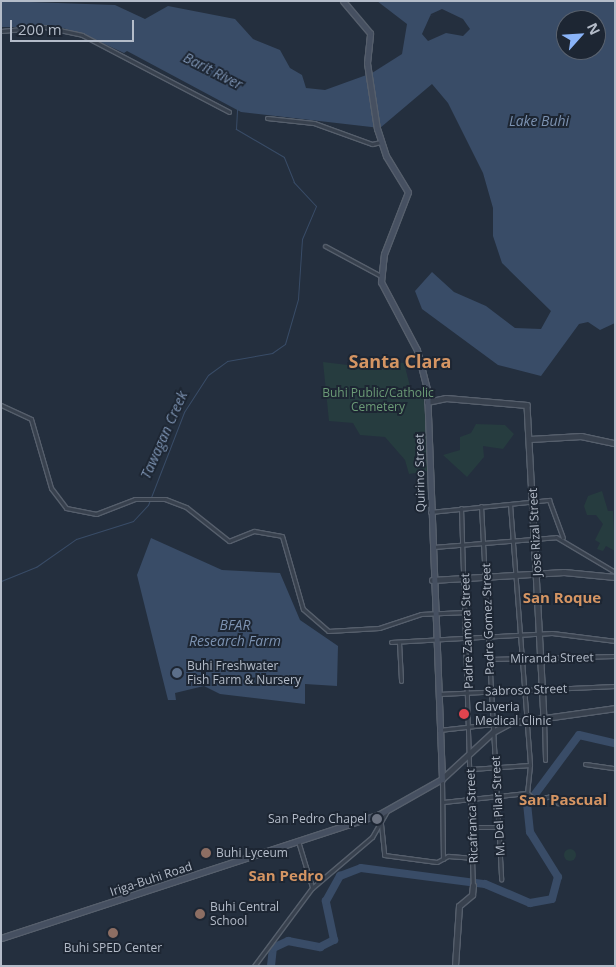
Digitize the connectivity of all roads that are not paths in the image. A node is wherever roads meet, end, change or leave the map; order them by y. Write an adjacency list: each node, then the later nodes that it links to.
1 (343, 1): 5 (main road, Quirino Street)
2 (1, 31): 3 (street)
3 (229, 112)
4 (267, 118): 5 (street)
5 (381, 142): 7 (main road, Quirino Street)
6 (326, 246): 7 (street)
7 (381, 276): 8 (main road, Quirino Street)
8 (427, 402): 10 (street, Jose Rizal Street); 16 (main road, Quirino Street)
9 (1, 405): 31 (street)
10 (530, 439): 11 (street); 12 (street, Jose Rizal Street)
11 (615, 443)
12 (533, 501): 13 (street); 17 (street, Jose Rizal Street); 18 (street)
13 (510, 504): 14 (street); 19 (street)
14 (481, 506): 15 (street); 20 (street, Padre Gomez Street)
15 (461, 508): 16 (street); 21 (street, Padre Zamora Street)
16 (430, 512): 22 (main road, Quirino Street)
17 (536, 539): 18 (street); 19 (street); 24 (street, Jose Rizal Street)
18 (563, 539): 23 (street)
19 (514, 541): 20 (street); 25 (street)
20 (485, 543): 21 (street); 26 (street, Padre Gomez Street)
21 (463, 545): 22 (street); 28 (street, Padre Zamora Street)
22 (431, 547): 29 (main road, Quirino Street)
23 (615, 572)
24 (537, 574): 25 (street); 27 (street); 32 (street, Jose Rizal Street)
25 (515, 576): 26 (street); 33 (street)
26 (487, 577): 28 (street); 34 (street, Padre Gomez Street)
27 (615, 577)
28 (466, 578): 29 (street); 30 (street, Padre Zamora Street)
29 (432, 580): 31 (main road, Quirino Street)
30 (466, 612): 31 (street); 35 (street, Padre Zamora Street)
31 (434, 613): 36 (main road, Quirino Street)
32 (542, 635): 33 (street); 37 (street); 41 (street, Jose Rizal Street)
33 (520, 636): 34 (street); 43 (street)
34 (488, 637): 35 (street); 42 (street, Padre Gomez Street)
35 (468, 639): 36 (street); 49 (street, Padre Zamora Street)
36 (434, 640): 39 (street); 50 (main road, Quirino Street)
37 (615, 640)
38 (391, 642): 39 (street)
39 (399, 642): 44 (street)
40 (615, 656): 41 (street, Miranda Street)
41 (543, 658): 43 (street, Miranda Street); 46 (street, Jose Rizal Street)
42 (490, 659): 43 (street, Miranda Street); 48 (street, Padre Gomez Street)
43 (522, 659): 47 (street)
44 (401, 681)
45 (615, 686): 46 (street, Sabroso Street)
46 (543, 689): 47 (street, Sabroso Street); 52 (street, Jose Rizal Street)
47 (524, 690): 48 (street, Sabroso Street); 53 (street)
48 (491, 691): 49 (street, Sabroso Street); 54 (street, Padre Gomez Street)
49 (468, 693): 50 (street, Sabroso Street); 55 (street, Padre Zamora Street)
50 (437, 694): 56 (main road, Quirino Street)
51 (615, 708): 52 (street)
52 (544, 718): 53 (street); 59 (street)
53 (527, 720): 57 (street); 61 (street)
54 (493, 724): 55 (street); 57 (street, Padre Gomez Street)
55 (470, 727): 56 (street); 58 (street, Padre Zamora Street)
56 (439, 730): 65 (main road, Quirino Street)
57 (493, 732): 58 (street); 62 (street, M. Del Pilar Street)
58 (470, 753): 63 (street, Ricafranca Street); 65 (street)
59 (545, 760)
60 (585, 764): 64 (street)
61 (530, 765): 62 (street); 66 (street)
62 (497, 766): 63 (street); 67 (street, M. Del Pilar Street)
63 (471, 768): 68 (street, Ricafranca Street)
64 (615, 768)
65 (442, 779): 69 (street); 71 (main road, Iriga-Buhi Road)
66 (528, 794): 67 (street); 70 (street)
67 (498, 795): 68 (street); 74 (street, M. Del Pilar Street)
68 (473, 797): 69 (street); 73 (street, Ricafranca Street)
69 (443, 802): 77 (street)
70 (558, 803)
71 (387, 811): 72 (street); 75 (main road, Iriga-Buhi Road)
72 (381, 824): 77 (street); 80 (street)
73 (473, 827): 74 (street); 76 (street, Ricafranca Street)
74 (500, 827): 78 (street, M. Del Pilar Street)
75 (298, 840): 80 (street); 81 (main road, Iriga-Buhi Road)
76 (475, 858): 77 (street); 79 (street, Ricafranca Street)
77 (443, 859)
78 (501, 879)
79 (473, 886): 83 (street)
80 (312, 888): 82 (street)
81 (1, 938)
82 (254, 966)
83 (455, 966)

